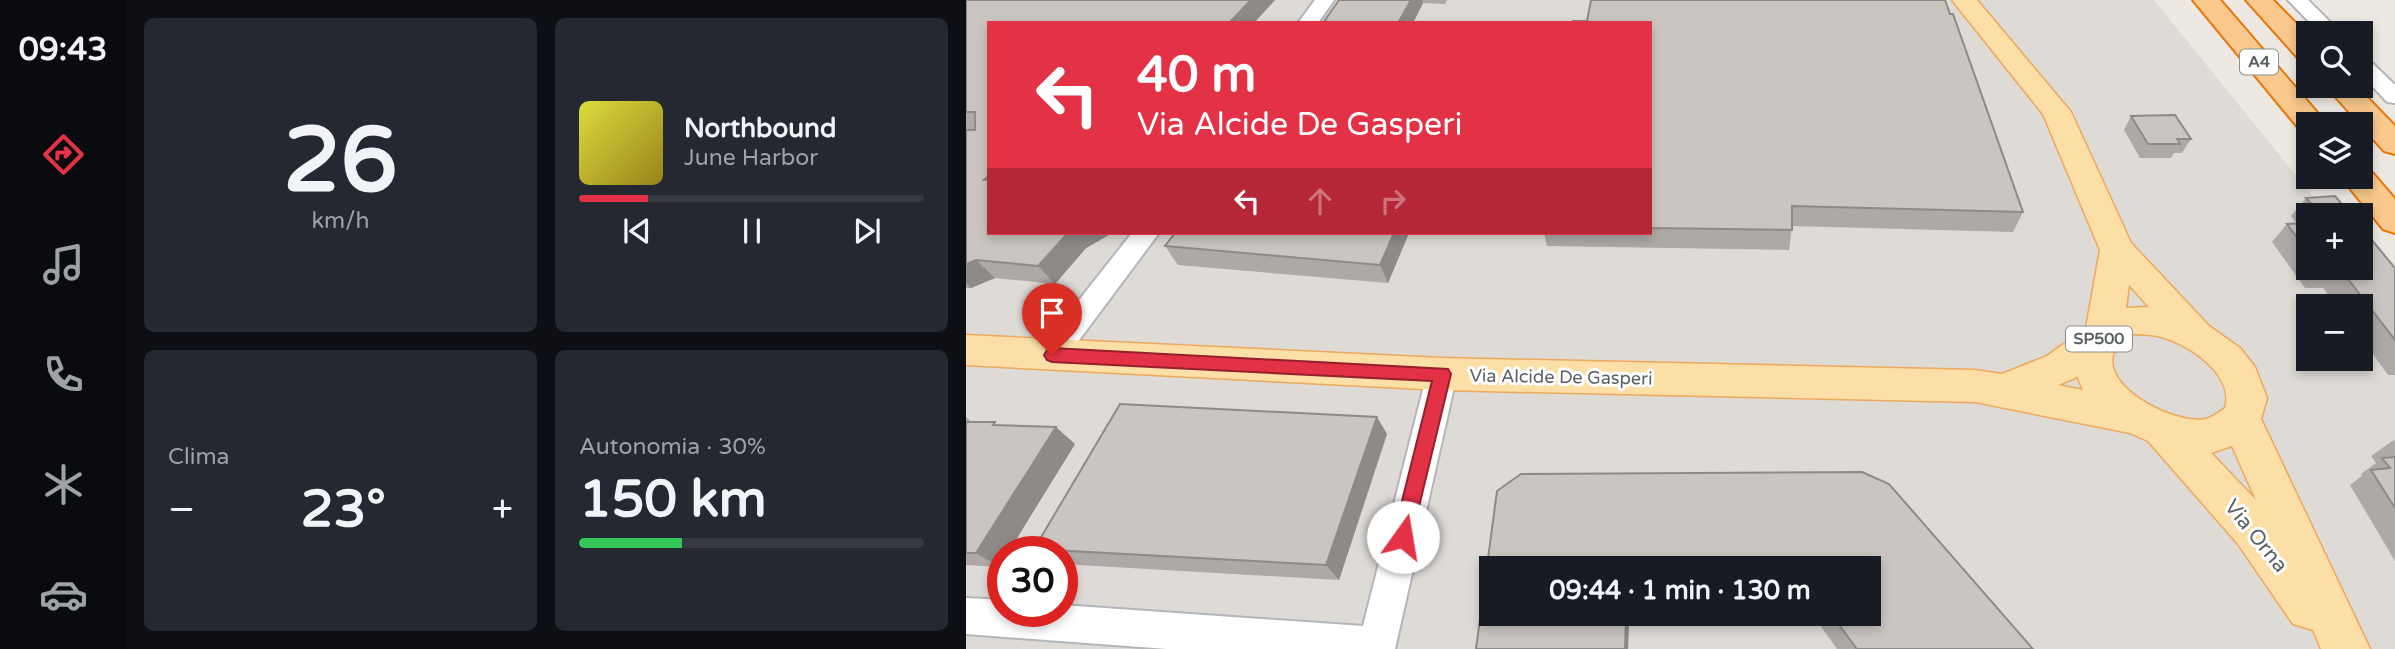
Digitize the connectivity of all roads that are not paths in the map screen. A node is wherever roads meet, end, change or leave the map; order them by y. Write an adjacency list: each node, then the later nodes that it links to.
1 (1325, 0): 6 (street)
2 (1964, 0): 17 (main road, SP500)
3 (2206, 0): 12 (highway, A4)
4 (2259, 0): 8 (highway, A4)
5 (2297, 0): 7 (street)
6 (1309, 21)
7 (2319, 21)
8 (2296, 39)
9 (2373, 75): 10 (street)
10 (2395, 97)
11 (2351, 98): 13 (highway)
12 (2302, 112)
13 (2395, 144)
14 (2367, 189): 15 (highway)
15 (2395, 222)
16 (1144, 235): 21 (street)
17 (2117, 250): 18 (main road, SP500); 19 (main road, SP500)
18 (2102, 336): 19 (main road, SP500); 23 (main road, Via Alcide De Gasperi); 25 (main road, SP500)
19 (2203, 338): 24 (main road, SP500)
20 (966, 350): 21 (main road, Via Alcide De Gasperi)
21 (1052, 355): 22 (main road, Via Alcide De Gasperi)
22 (1442, 374): 23 (main road, Via Alcide De Gasperi); 27 (street)
23 (2005, 390): 25 (main road)
24 (2241, 419): 25 (main road); 29 (main road, SP500)
25 (2148, 424): 28 (main road, Via Orna / SP500)
26 (966, 616): 27 (street)
27 (1376, 648)
28 (2339, 649)
29 (2346, 649)

